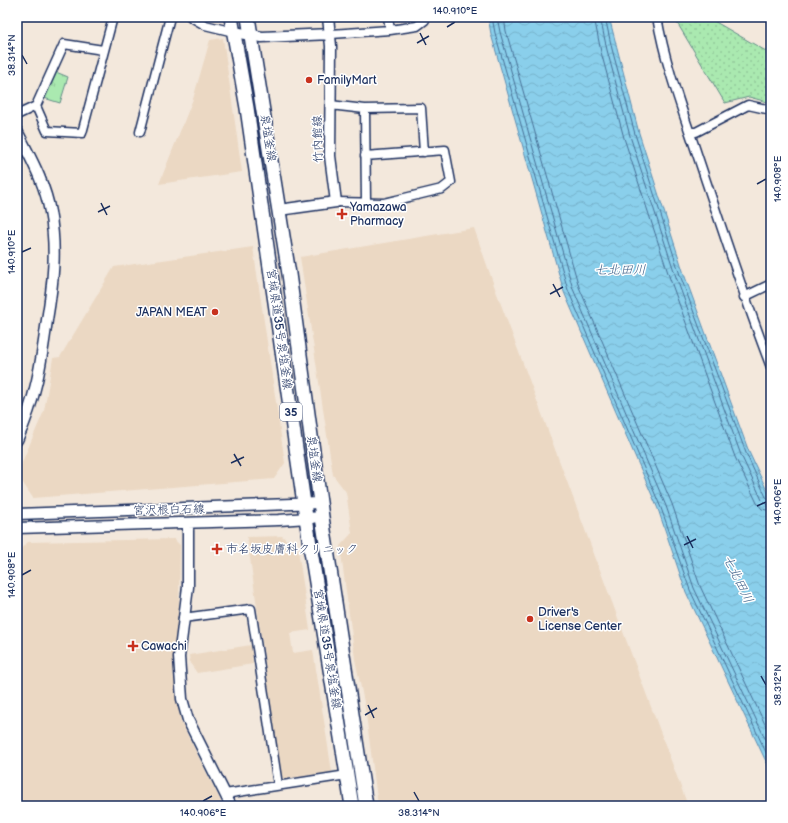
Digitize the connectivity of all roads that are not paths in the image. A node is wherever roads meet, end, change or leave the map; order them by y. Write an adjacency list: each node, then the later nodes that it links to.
1 (113, 17): 14 (street)
2 (170, 17): 21 (street)
3 (191, 17): 11 (street)
4 (231, 17): 11 (main road, 宮城県道35号泉塩釜線 / 35)
5 (248, 17): 13 (main road, 泉塩釜線 / 35)
6 (328, 17): 12 (street, 竹内館線)
7 (388, 17): 10 (street)
8 (425, 17): 10 (street)
9 (657, 17): 22 (street)
10 (390, 30): 12 (street)
11 (234, 32): 13 (street); 33 (main road, 宮城県道35号泉塩釜線 / 35)
12 (331, 34): 13 (street); 15 (street, 竹内館線)
13 (251, 36): 27 (main road, 泉塩釜線 / 35)
14 (103, 50): 16 (street); 16 (street)
15 (330, 105): 17 (street); 25 (street, 竹内館線)
16 (36, 106): 19 (street)
17 (365, 109): 23 (street); 24 (street)
18 (771, 110): 22 (street)
19 (17, 115)
20 (17, 131): 31 (street)
21 (140, 132)
22 (690, 132): 29 (street)
23 (424, 152): 24 (street); 26 (street)
24 (365, 156): 26 (street)
25 (336, 202): 26 (street); 27 (street)
26 (366, 203)
27 (279, 210): 32 (main road, 泉塩釜線 / 35)
28 (771, 284): 29 (street)
29 (744, 297): 30 (street)
30 (771, 367)
31 (17, 440)
32 (320, 503): 33 (street); 35 (main road, 泉塩釜線 / 35)
33 (305, 505): 34 (street); 36 (main road, 宮城県道35号泉塩釜線 / 35)
34 (17, 514)
35 (322, 517): 36 (street, 宮沢根白石線); 45 (main road, 泉塩釜線 / 35)
36 (306, 519): 37 (street, 宮沢根白石線); 40 (main road, 宮城県道35号泉塩釜線 / 35)
37 (188, 523): 38 (street, 宮沢根白石線); 39 (street)
38 (17, 528)
39 (183, 618): 41 (street); 42 (street)
40 (347, 775): 41 (street); 44 (main road, 宮城県道35号泉塩釜線 / 35)
41 (278, 785): 42 (street)
42 (225, 794): 43 (street)
43 (231, 806)
44 (352, 806)
45 (366, 806)

